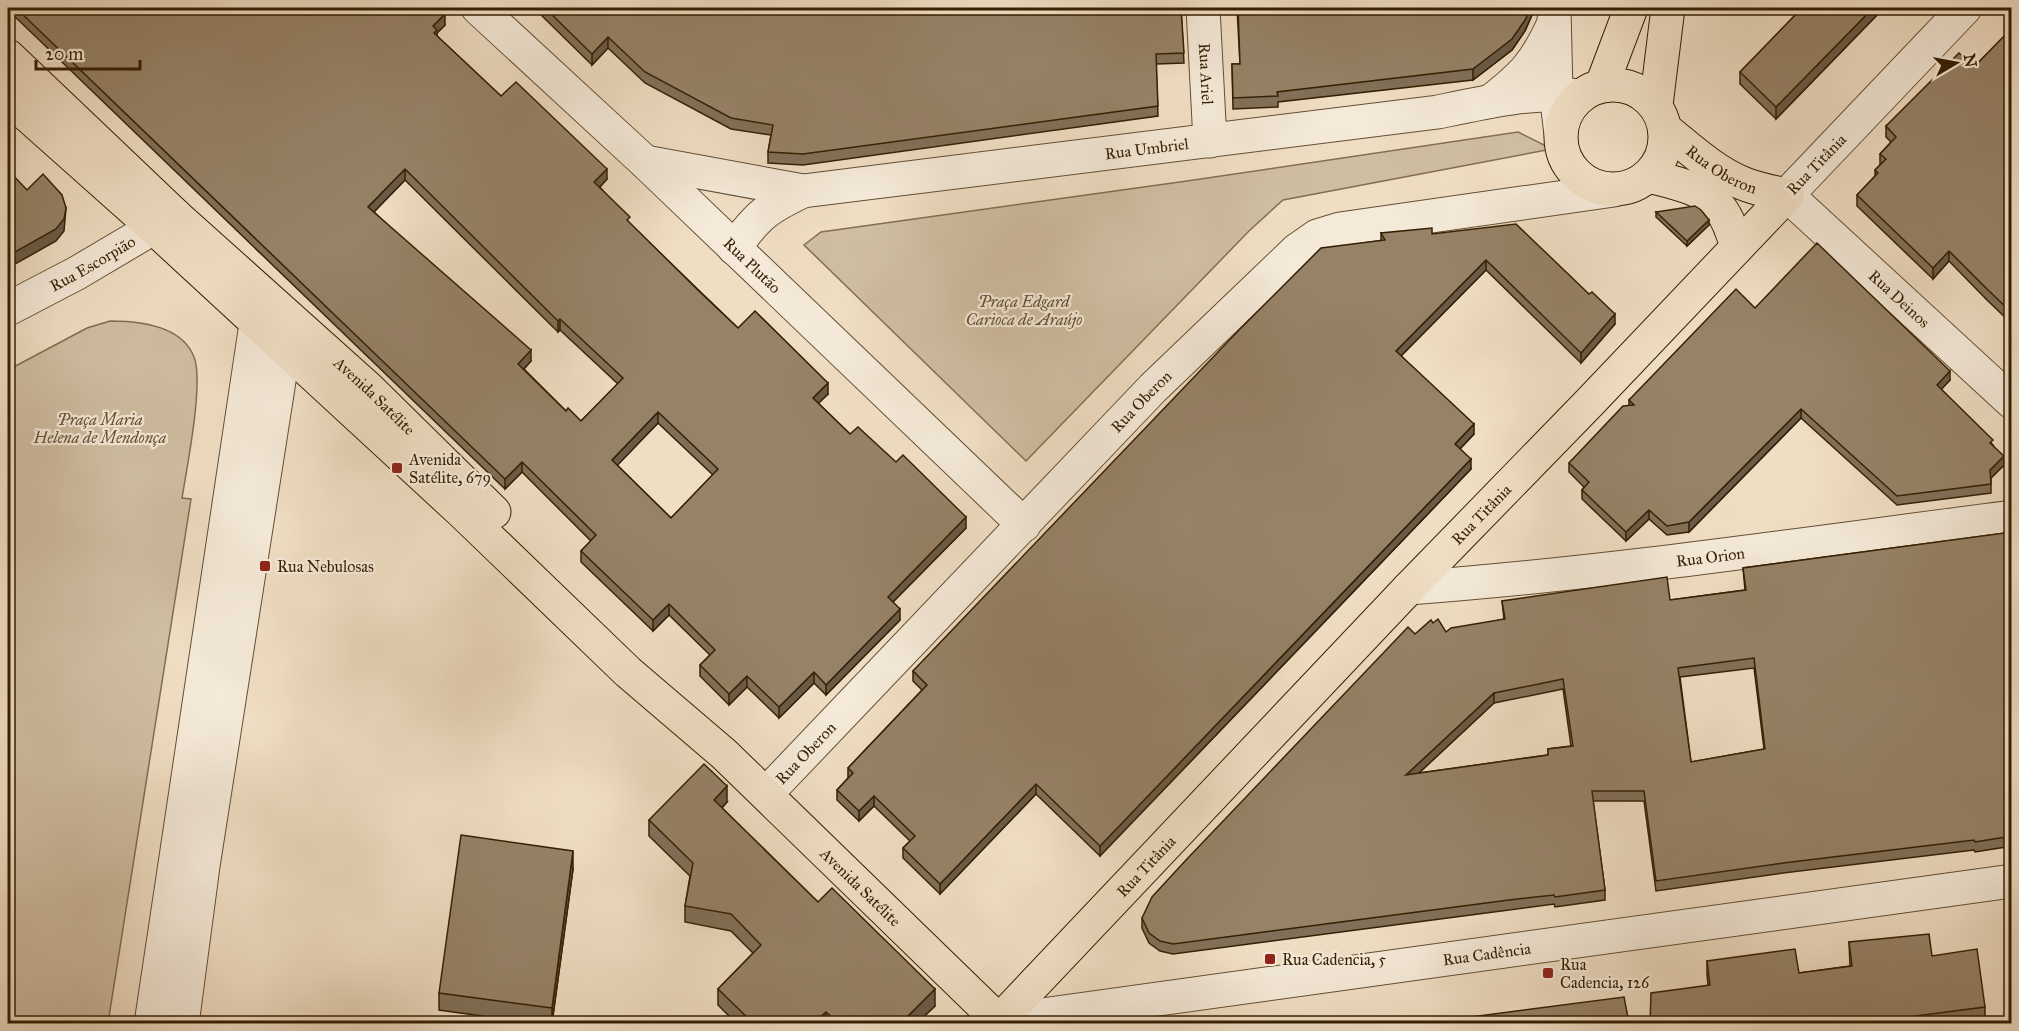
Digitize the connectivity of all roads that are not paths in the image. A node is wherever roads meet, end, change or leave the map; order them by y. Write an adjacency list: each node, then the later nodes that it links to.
1 (478, 8): 13 (street, Rua Plutão)
2 (1203, 8): 12 (street, Rua Ariel)
3 (1631, 8): 8 (main road)
4 (1668, 8): 11 (main road)
5 (1965, 8): 17 (street, Rua Titânia)
6 (1554, 15): 8 (street, Rua Umbriel); 10 (street, Rua Umbriel)
7 (8, 56): 18 (main road, Avenida Satélite)
8 (1582, 91): 10 (street, Rua Umbriel); 11 (main road); 15 (main road)
9 (8, 98): 18 (main road, Avenida Satélite)
10 (1491, 101): 12 (street, Rua Umbriel)
11 (1660, 117): 14 (main road); 17 (main road, Rua Oberon)
12 (1210, 141): 16 (street, Rua Umbriel)
13 (645, 162): 16 (street, Rua Umbriel); 20 (street, Rua Plutão)
14 (1649, 176): 15 (main road); 19 (main road, Rua Oberon)
15 (1614, 190): 26 (street, Rua Oberon)
16 (803, 191): 20 (street, Rua Umbriel)
17 (1786, 195): 19 (main road, Rua Titânia); 24 (street, Rua Deinos)
18 (164, 221): 21 (street, Rua Escorpião); 22 (main road, Avenida Satélite)
19 (1737, 247): 27 (main road, Rua Titânia)
20 (734, 248): 26 (street, Rua Plutão)
21 (8, 309)
22 (260, 309): 23 (main road, Avenida Satélite); 31 (street)
23 (291, 337): 28 (main road, Avenida Satélite); 32 (street)
24 (2012, 402)
25 (2012, 517): 27 (street, Rua Orion)
26 (1024, 525): 28 (street, Rua Oberon)
27 (1409, 588): 30 (main road, Rua Titânia)
28 (766, 794): 30 (main road, Avenida Satélite)
29 (2010, 883): 30 (street, Rua Cadência)
30 (998, 1022)
31 (151, 1023)
32 (182, 1023)

